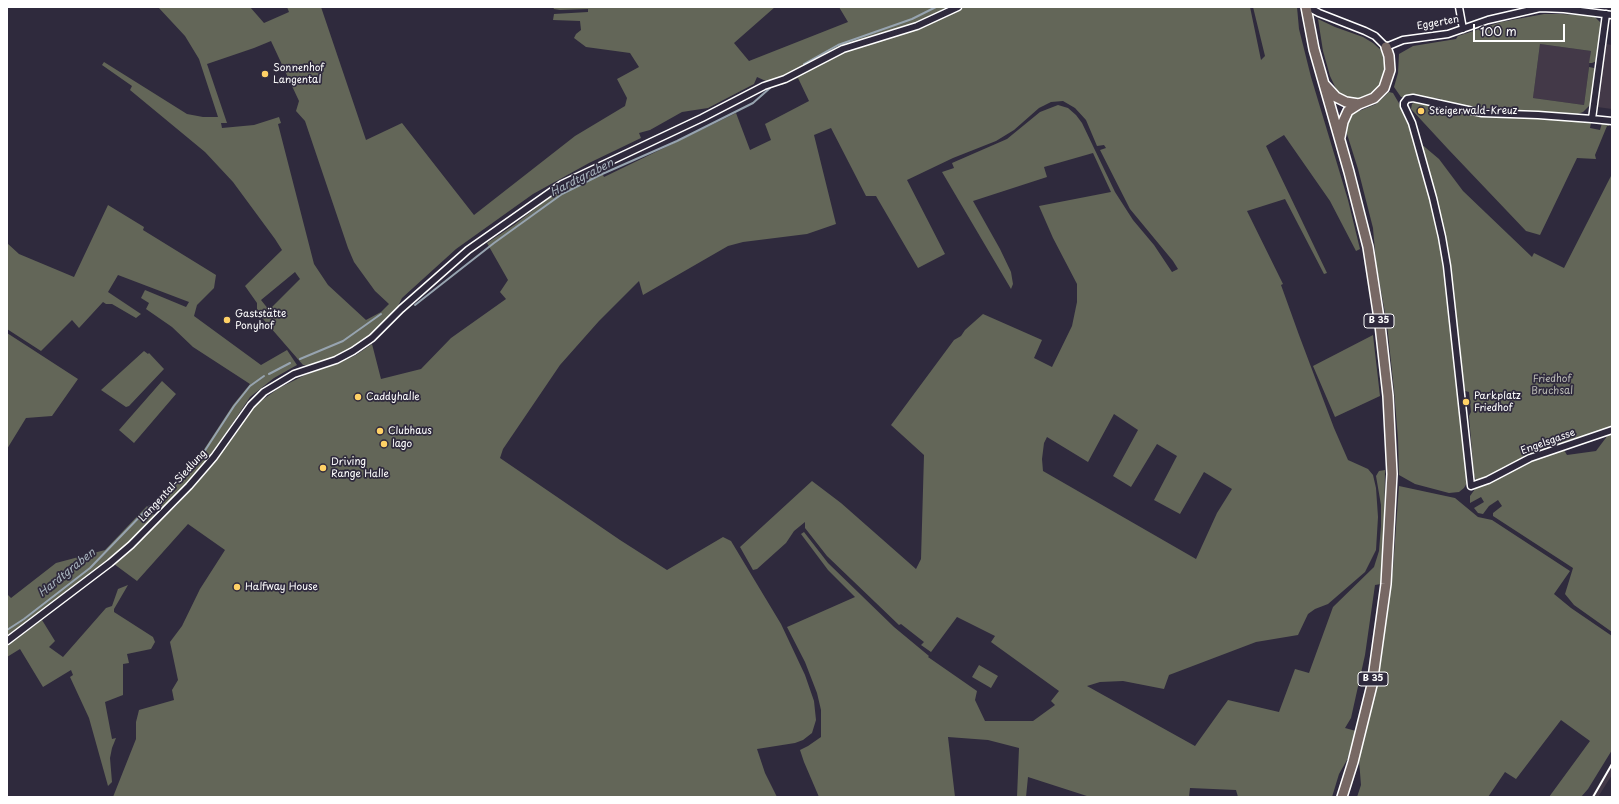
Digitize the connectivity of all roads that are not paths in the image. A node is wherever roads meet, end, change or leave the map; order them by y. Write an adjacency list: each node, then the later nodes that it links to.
1 (958, 7): 14 (street, Langental-Siedlung)
2 (1307, 7): 7 (street); 8 (main road, B 35)
3 (1459, 7): 6 (street)
4 (1604, 7): 5 (street)
5 (1607, 15): 6 (street, Eggerten); 10 (street)
6 (1463, 30): 7 (street, Eggerten)
7 (1386, 48): 9 (main road)
8 (1323, 82): 9 (main road); 12 (main road, B 35)
9 (1359, 104): 12 (main road)
10 (1592, 119): 11 (street); 13 (street, Engelsgasse)
11 (1612, 121)
12 (1340, 139): 15 (main road, B 35)
13 (1612, 430)
14 (7, 642)
15 (1342, 797)

